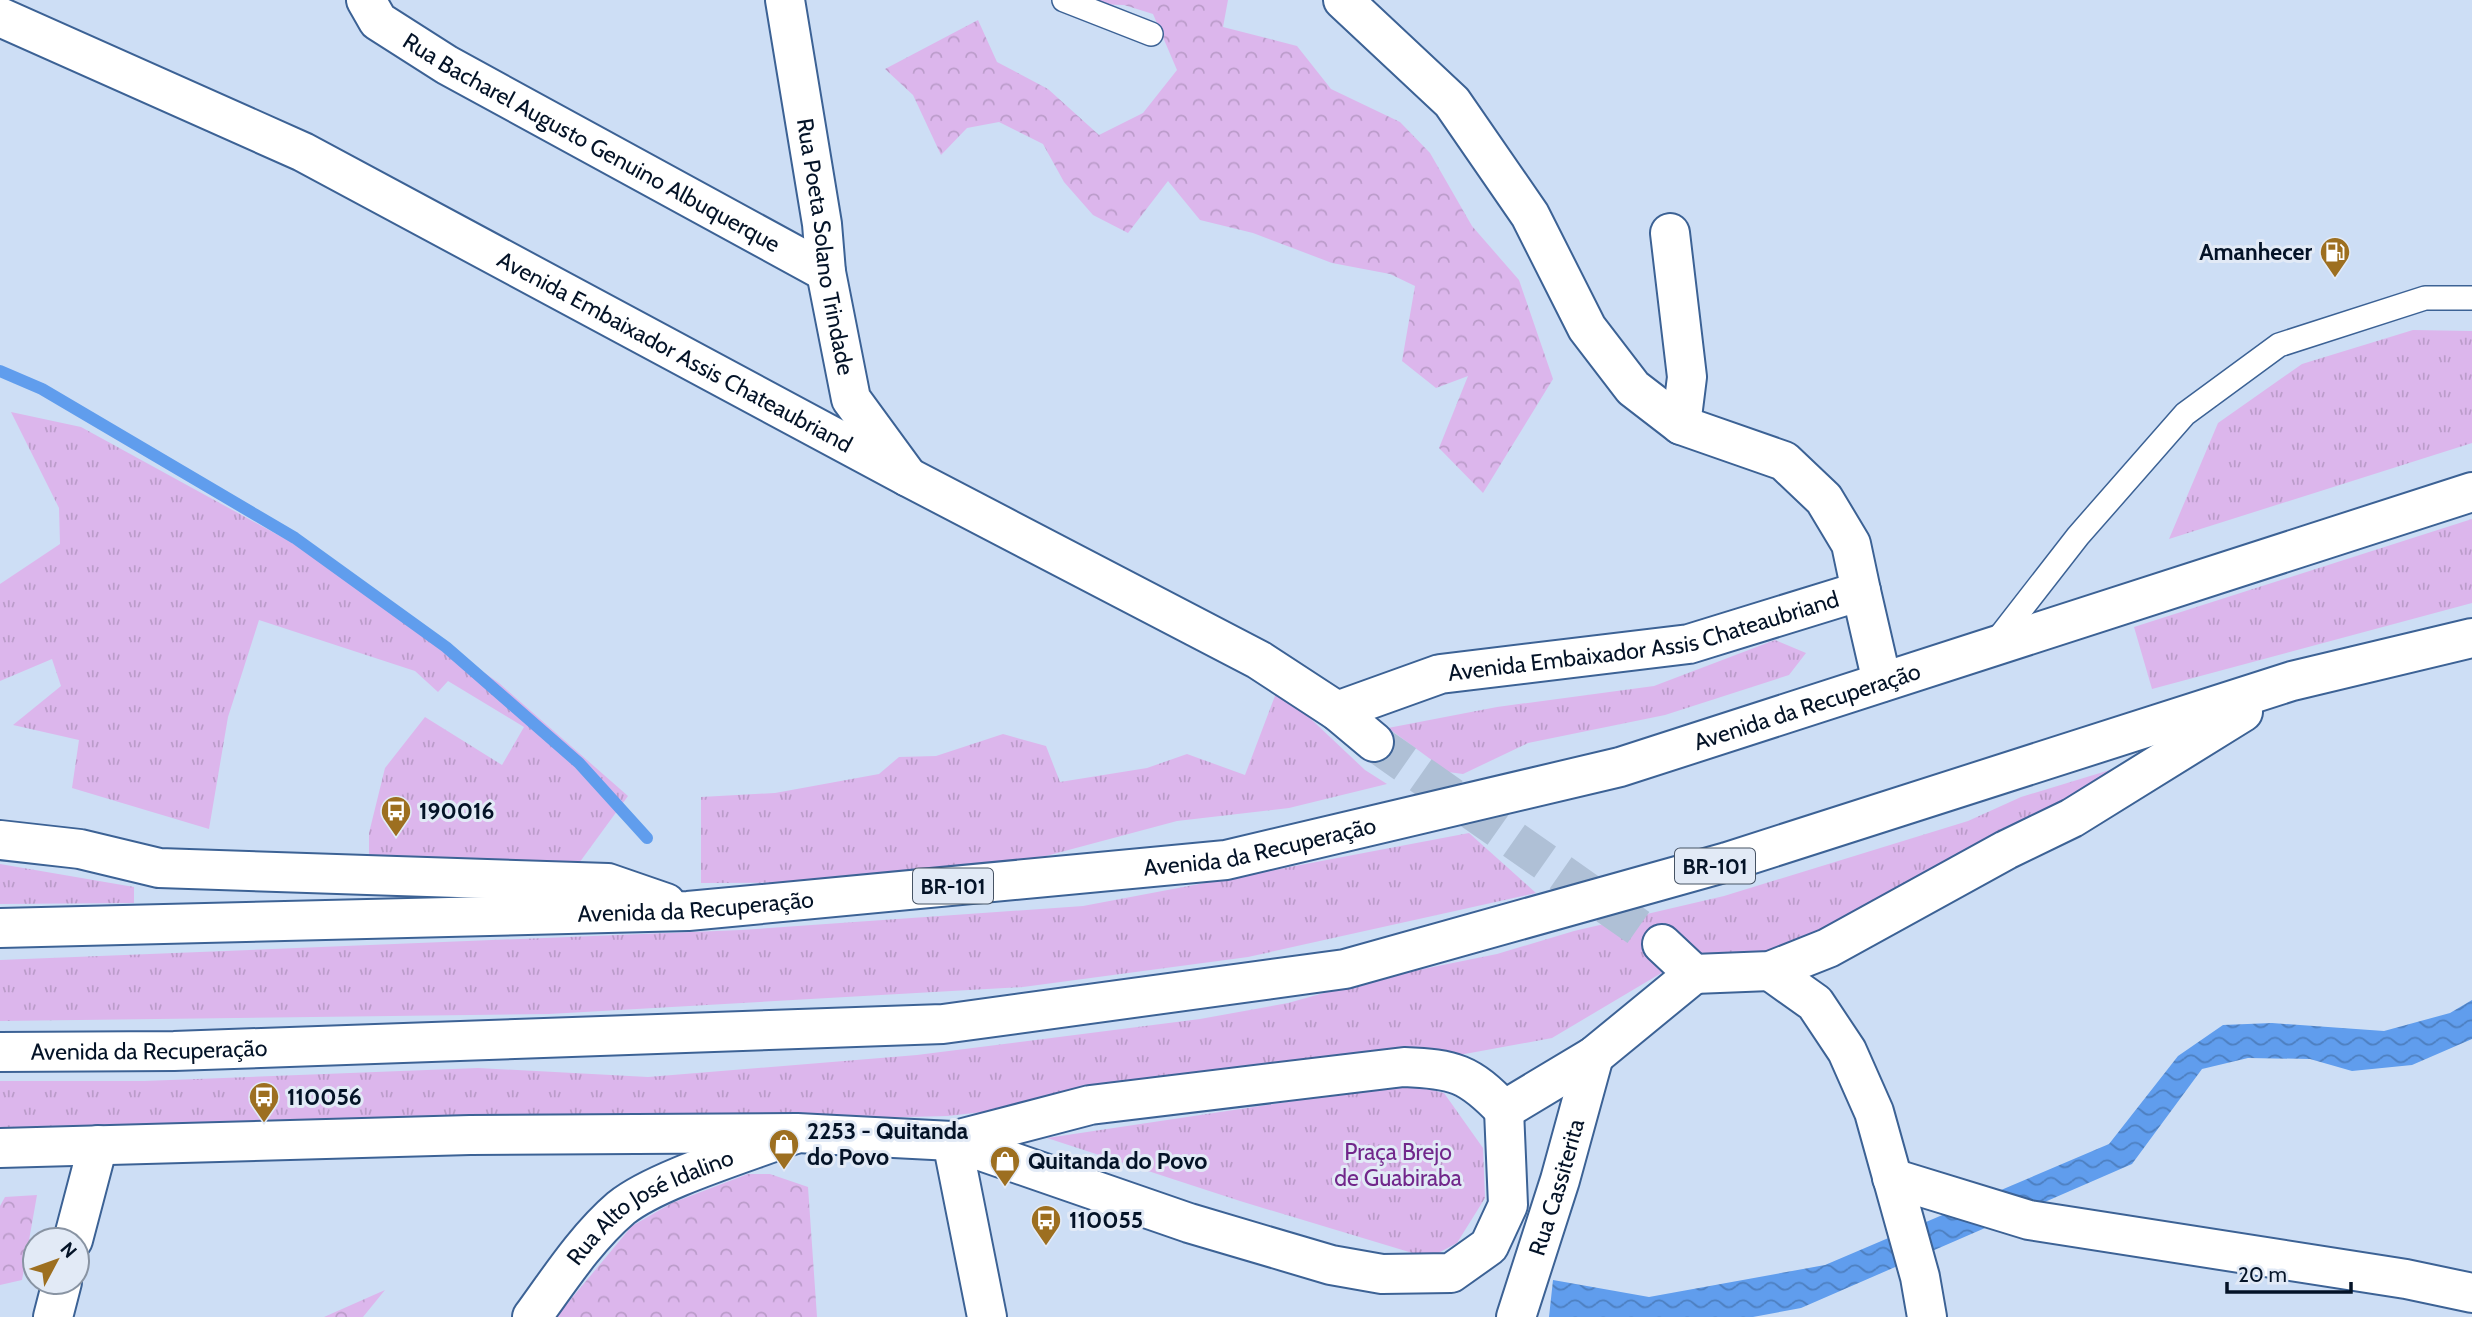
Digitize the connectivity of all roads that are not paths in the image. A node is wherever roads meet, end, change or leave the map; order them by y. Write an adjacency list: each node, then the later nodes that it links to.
1 (366, 0): 8 (main road, Rua Bacharel Augusto Genuino Albuquerque)
2 (785, 0): 8 (main road, Rua Poeta Solano Trindade)
3 (1064, 0): 6 (lane)
4 (1343, 0): 10 (main road)
5 (0, 17): 11 (main road, Avenida Embaixador Assis Chateaubriand)
6 (1151, 34)
7 (1670, 233): 10 (main road)
8 (825, 272): 11 (main road, Rua Poeta Solano Trindade)
9 (2472, 298): 15 (lane)
10 (1681, 425): 13 (main road)
11 (908, 477): 18 (main road, Avenida Embaixador Assis Chateaubriand)
12 (2472, 492): 15 (main road, Avenida da Recuperação / BR-101)
13 (1861, 591): 17 (main road, Avenida Embaixador Assis Chateaubriand); 18 (main road, Avenida Embaixador Assis Chateaubriand)
14 (2472, 638): 16 (main road, Avenida da Recuperação / BR-101)
15 (1991, 647): 17 (main road, Avenida da Recuperação / BR-101)
16 (2292, 681): 24 (main road); 26 (main road, Avenida da Recuperação / BR-101)
17 (1882, 682): 21 (main road, Avenida da Recuperação / BR-101)
18 (1337, 711): 19 (main road, Avenida Embaixador Assis Chateaubriand)
19 (1374, 742)
20 (0, 840): 21 (main road)
21 (688, 911): 22 (main road, Avenida da Recuperação / BR-101)
22 (0, 928)
23 (1662, 944): 25 (main road)
24 (1770, 971): 25 (main road); 34 (main road)
25 (1694, 974): 27 (main road)
26 (0, 1052)
27 (1594, 1055): 28 (main road); 42 (main road, Rua Cassiterita)
28 (1504, 1110): 30 (main road); 33 (main road)
29 (797, 1133): 30 (main road); 31 (main road); 40 (main road, Rua Alto José Idalino)
30 (952, 1141): 33 (main road); 35 (main road)
31 (98, 1145): 32 (main road); 36 (main road)
32 (0, 1148)
33 (1006, 1159): 35 (main road)
34 (1897, 1193): 37 (main road); 43 (main road)
35 (967, 1212): 41 (main road)
36 (77, 1226)
37 (2472, 1293)
38 (58, 1296): 39 (main road)
39 (53, 1317)
40 (532, 1317)
41 (987, 1317)
42 (1516, 1317)
43 (1927, 1317)

